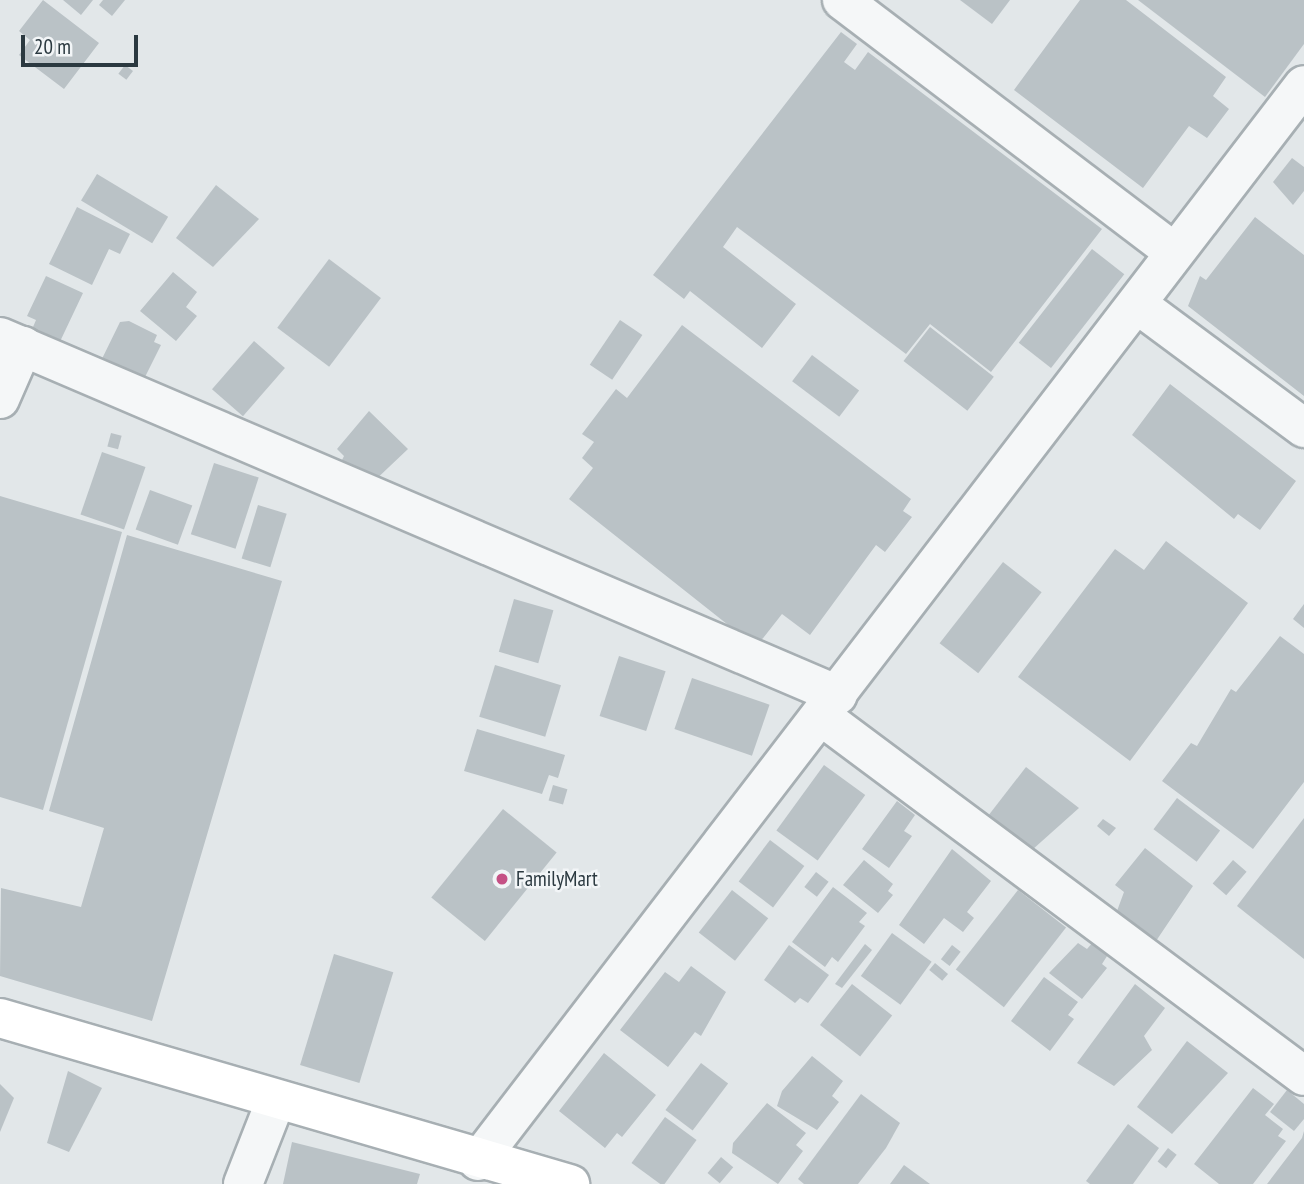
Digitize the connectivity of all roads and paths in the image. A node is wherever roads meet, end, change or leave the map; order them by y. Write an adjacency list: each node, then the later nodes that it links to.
1 (842, 0): 3 (street)
2 (1304, 85): 3 (street)
3 (1174, 252): 4 (street)
4 (1137, 304): 7 (street); 8 (street)
5 (11, 342): 6 (street); 8 (street)
6 (0, 399)
7 (1304, 428)
8 (830, 705): 10 (street); 12 (street)
9 (0, 1018): 11 (street)
10 (1304, 1076)
11 (276, 1100): 12 (street); 13 (street)
12 (478, 1161): 14 (street)
13 (243, 1184)
14 (569, 1184)

